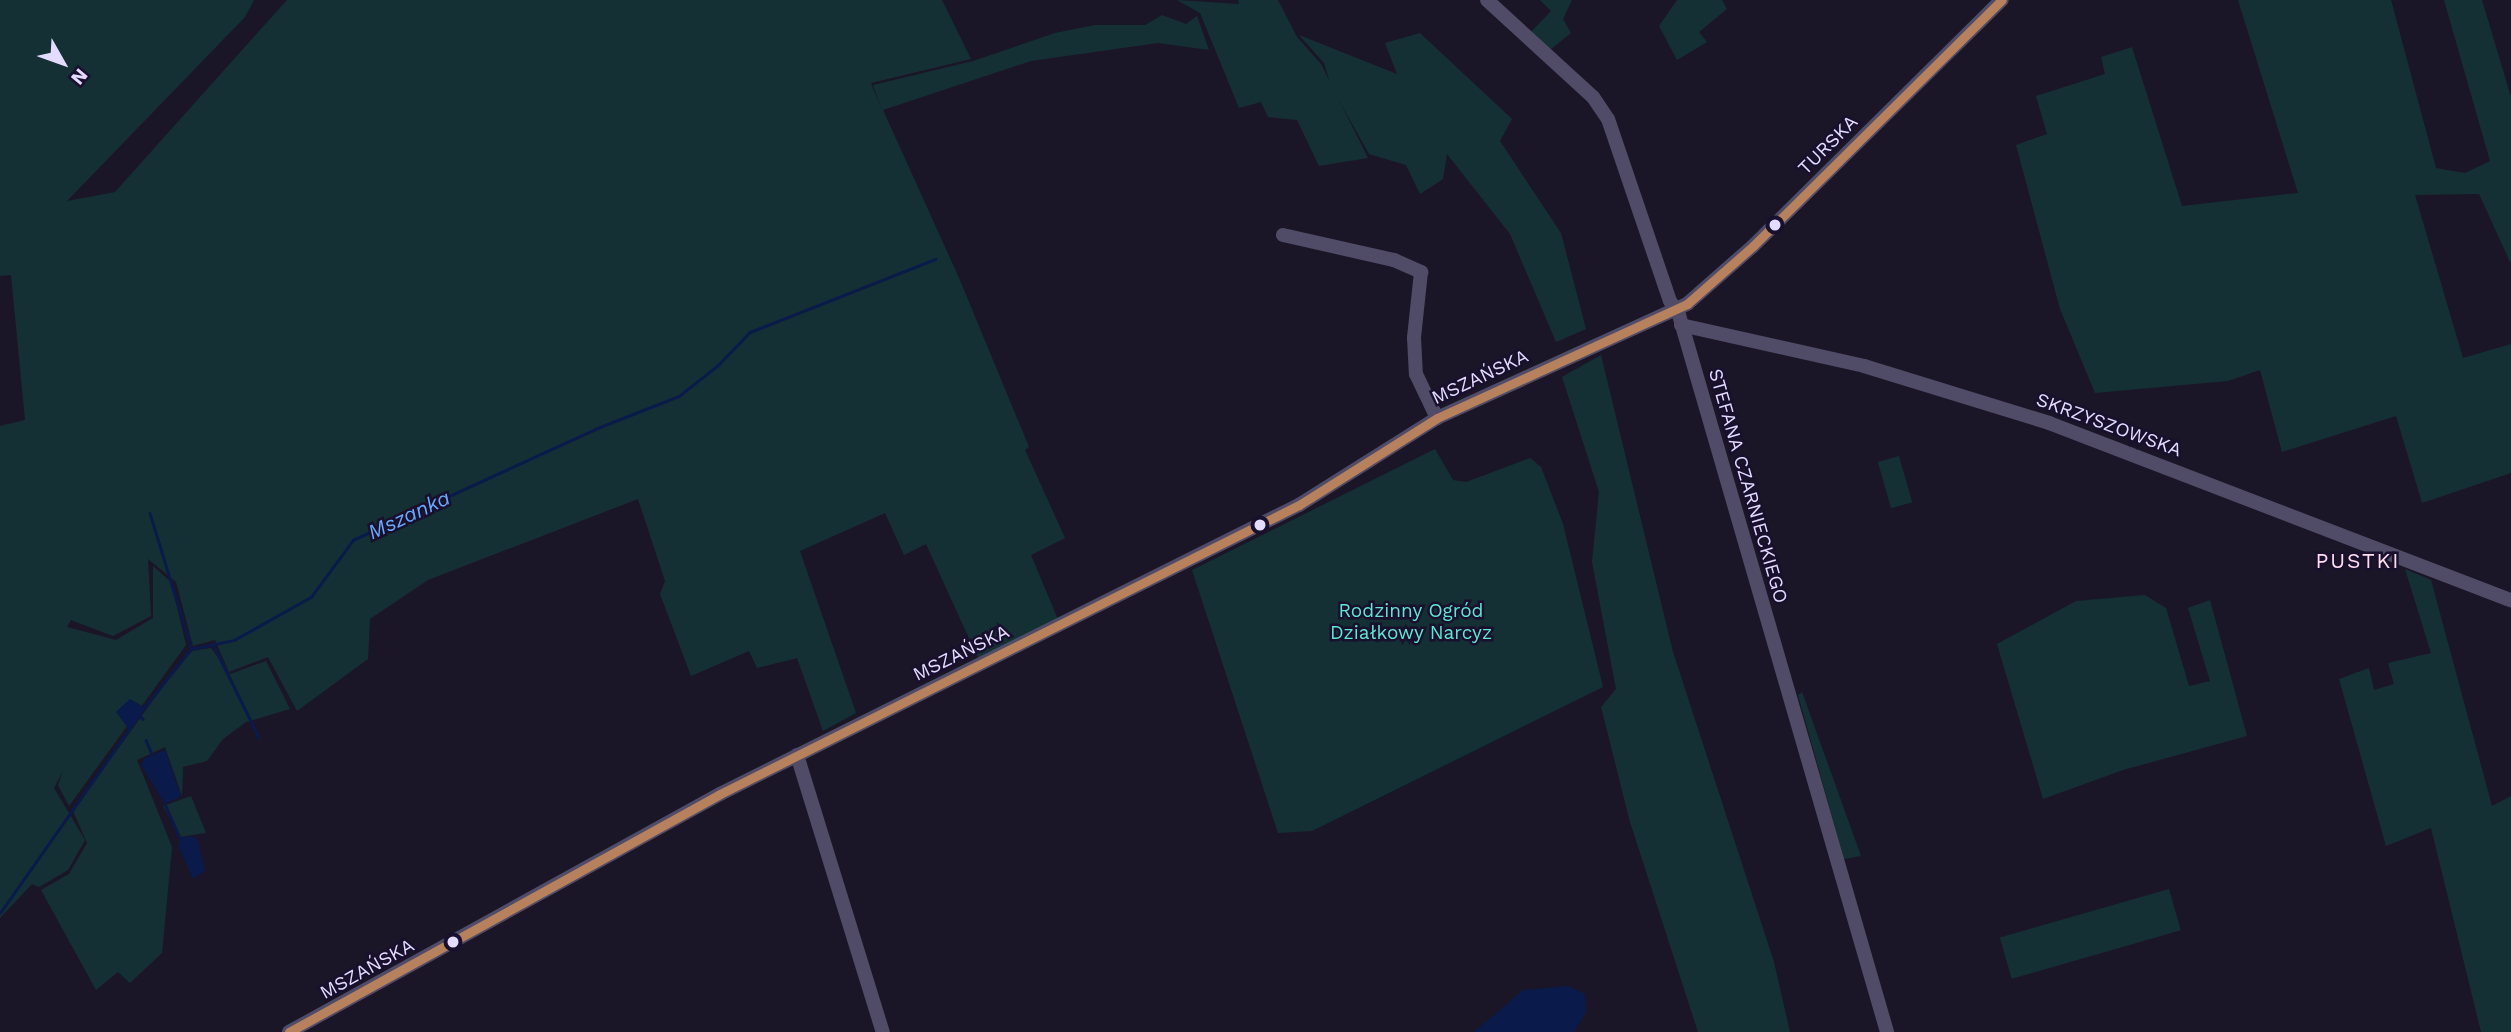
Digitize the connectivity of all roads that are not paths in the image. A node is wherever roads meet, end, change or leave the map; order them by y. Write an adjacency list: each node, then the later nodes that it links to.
1 (1487, 0): 4 (street, STEFANA CZARNIECKIEGO)
2 (2003, 0): 4 (street, TURSKA)
3 (1283, 235): 6 (street)
4 (1678, 318): 5 (street, TURSKA); 7 (street, SKRZYSZOWSKA); 11 (street, STEFANA CZARNIECKIEGO)
5 (1656, 320): 6 (street, MSZAŃSKA)
6 (1437, 418): 8 (street, MSZAŃSKA)
7 (2511, 600)
8 (797, 755): 9 (street, MSZAŃSKA); 10 (street)
9 (289, 1032)
10 (883, 1032)
11 (1886, 1032)

